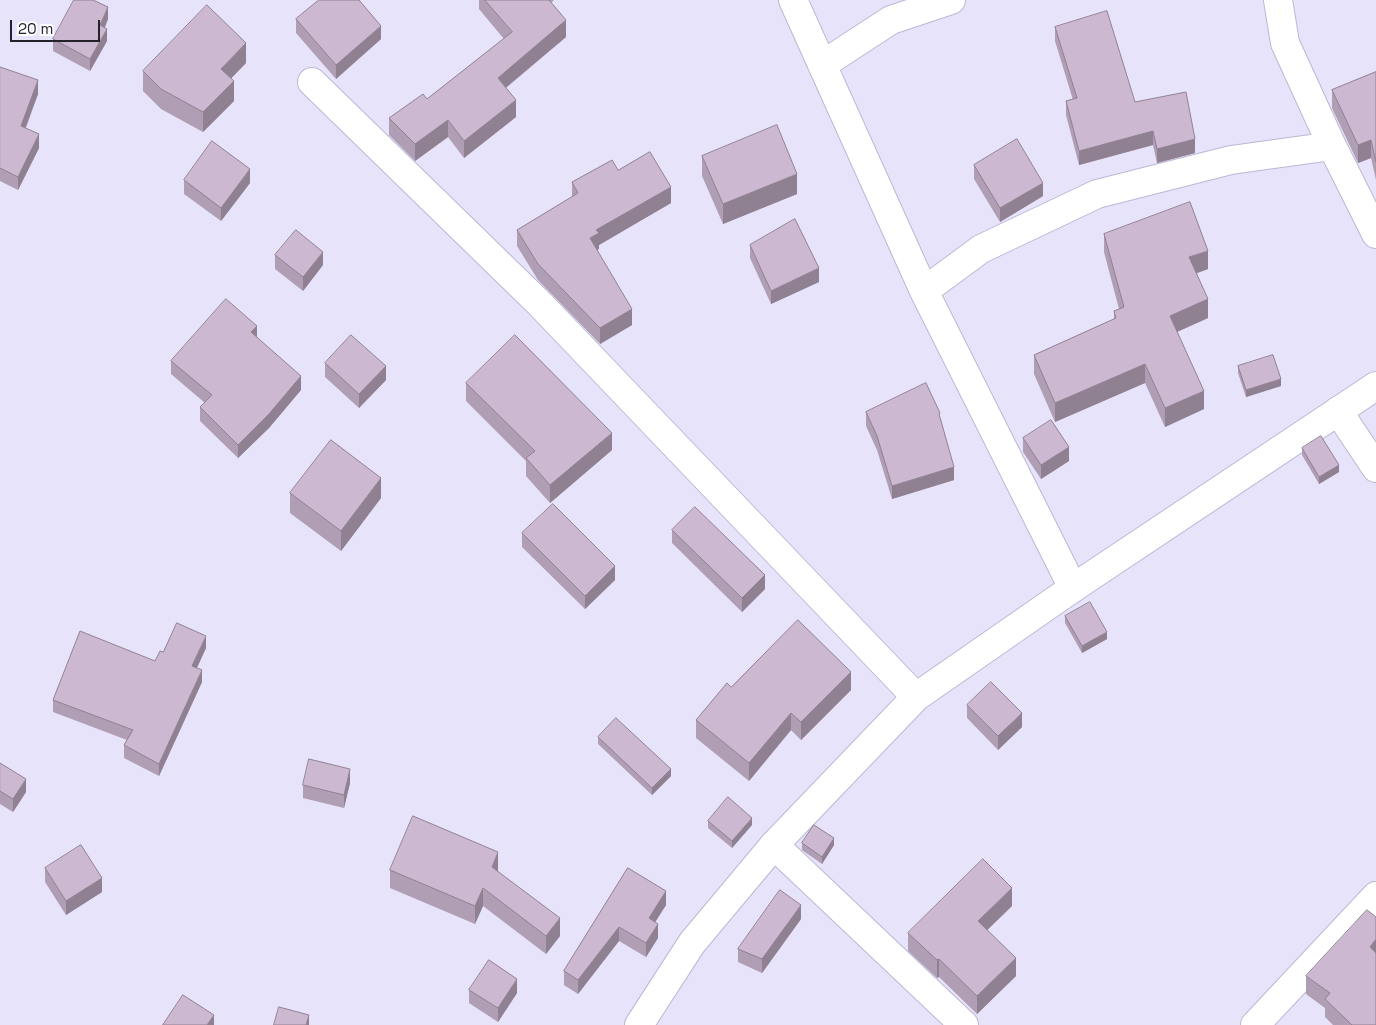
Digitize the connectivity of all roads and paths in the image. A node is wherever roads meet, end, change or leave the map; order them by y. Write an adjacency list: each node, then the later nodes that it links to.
1 (793, 0): 4 (street)
2 (951, 0): 4 (street)
3 (1278, 0): 6 (street)
4 (822, 65): 8 (street)
5 (312, 82): 13 (street)
6 (1332, 146): 7 (street); 8 (street)
7 (1376, 234)
8 (924, 291): 12 (street)
9 (1376, 386): 10 (street)
10 (1338, 411): 11 (street); 12 (street)
11 (1376, 468)
12 (1073, 588): 13 (street)
13 (916, 697): 14 (street)
14 (774, 845): 16 (street); 17 (street)
15 (1376, 896): 18 (street)
16 (639, 1025)
17 (964, 1025)
18 (1255, 1025)

